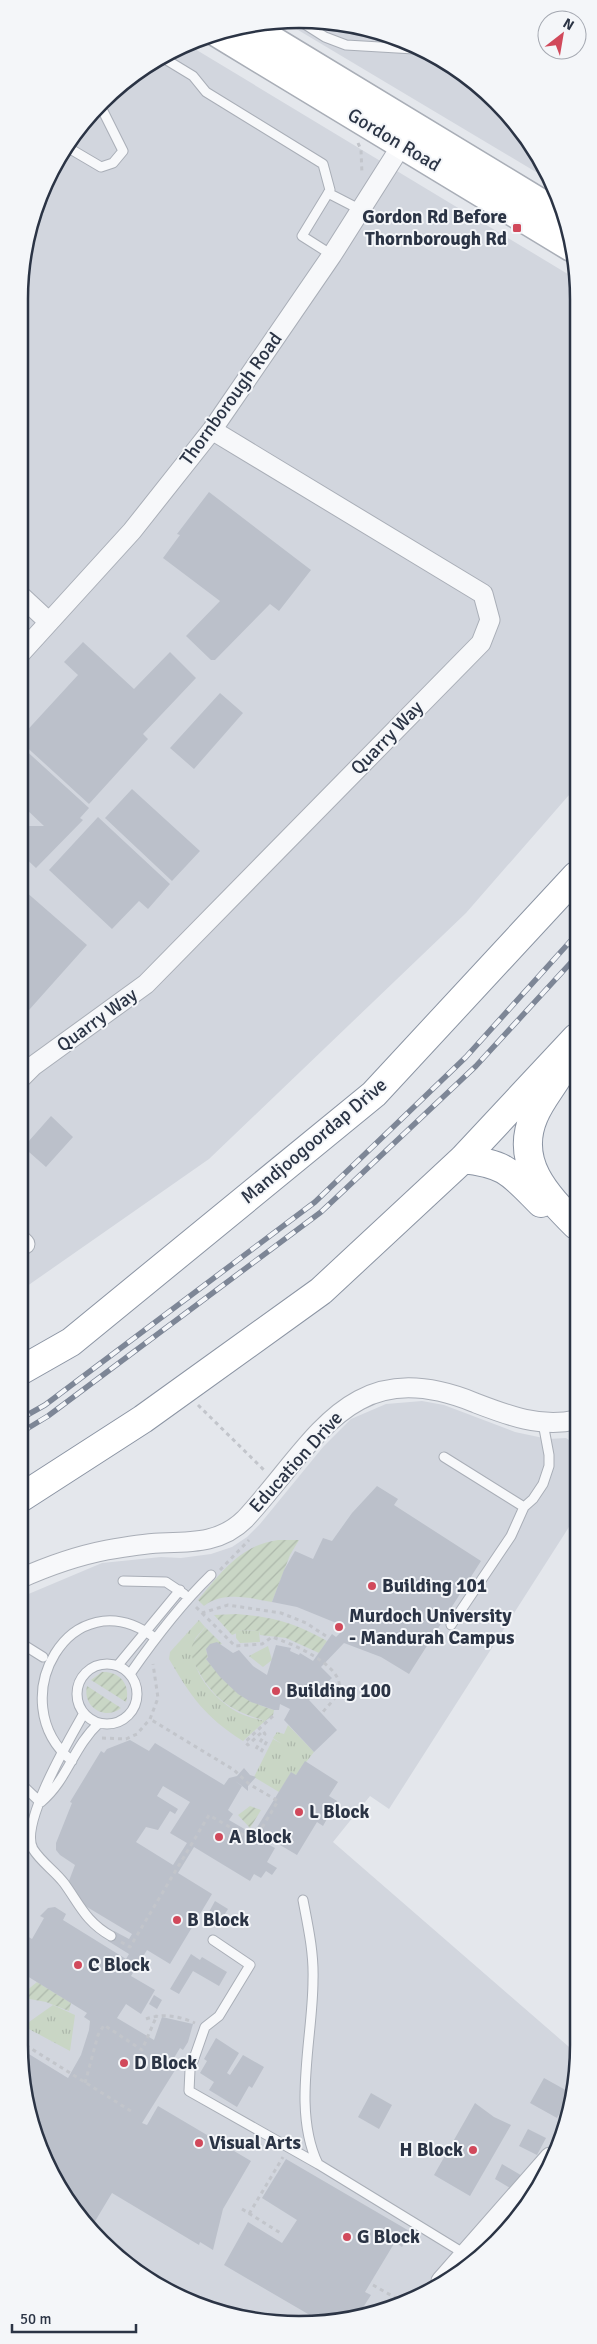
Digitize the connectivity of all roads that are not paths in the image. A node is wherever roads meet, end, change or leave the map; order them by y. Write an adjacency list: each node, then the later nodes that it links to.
1 (311, 28): 4 (lane)
2 (258, 31): 7 (main road, Gordon Road)
3 (225, 38): 7 (main road, Gordon Road)
4 (403, 48)
5 (168, 61): 9 (lane)
6 (103, 111): 8 (lane)
7 (408, 135): 10 (street, Thornborough Road); 11 (main road, Gordon Road); 12 (main road, Gordon Road)
8 (72, 150)
9 (328, 193): 10 (lane); 13 (lane)
10 (355, 206): 13 (street, Thornborough Road)
11 (555, 211)
12 (563, 243)
13 (332, 255): 14 (street, Thornborough Road)
14 (212, 430): 16 (street, Thornborough Road); 21 (street, Quarry Way)
15 (28, 602): 16 (street)
16 (49, 622): 17 (street, Thornborough Road)
17 (28, 644)
18 (570, 882): 25 (highway, Mandjoogoordap Drive)
19 (570, 1044): 22 (highway)
20 (570, 1056): 23 (highway)
21 (28, 1071)
22 (463, 1159): 24 (highway); 29 (highway)
23 (570, 1219)
24 (570, 1232)
25 (28, 1366)
26 (570, 1421): 27 (street, Education Drive)
27 (543, 1423): 30 (lane); 32 (street, Education Drive)
28 (444, 1457): 30 (lane)
29 (28, 1494)
30 (524, 1507): 36 (lane)
31 (215, 1573): 35 (lane)
32 (28, 1575)
33 (123, 1581): 34 (lane)
34 (180, 1590): 35 (lane); 37 (lane)
35 (191, 1602): 38 (lane)
36 (451, 1625)
37 (146, 1632): 38 (lane); 40 (lane); 41 (lane)
38 (155, 1638): 43 (lane)
39 (28, 1647): 40 (lane)
40 (44, 1657): 42 (lane)
41 (118, 1665): 43 (lane); 45 (lane)
42 (36, 1674)
43 (130, 1674): 46 (lane)
44 (33, 1703): 47 (lane)
45 (84, 1713): 46 (lane); 47 (lane)
46 (99, 1723): 48 (lane)
47 (62, 1754): 48 (lane); 50 (lane)
48 (72, 1761): 50 (lane)
49 (28, 1791): 50 (lane)
50 (40, 1802): 52 (lane)
51 (303, 1900): 54 (lane)
52 (111, 1936)
53 (213, 1940): 54 (lane)
54 (318, 2164): 56 (lane)
55 (540, 2168): 56 (street)
56 (465, 2254): 57 (street)
57 (454, 2267)

